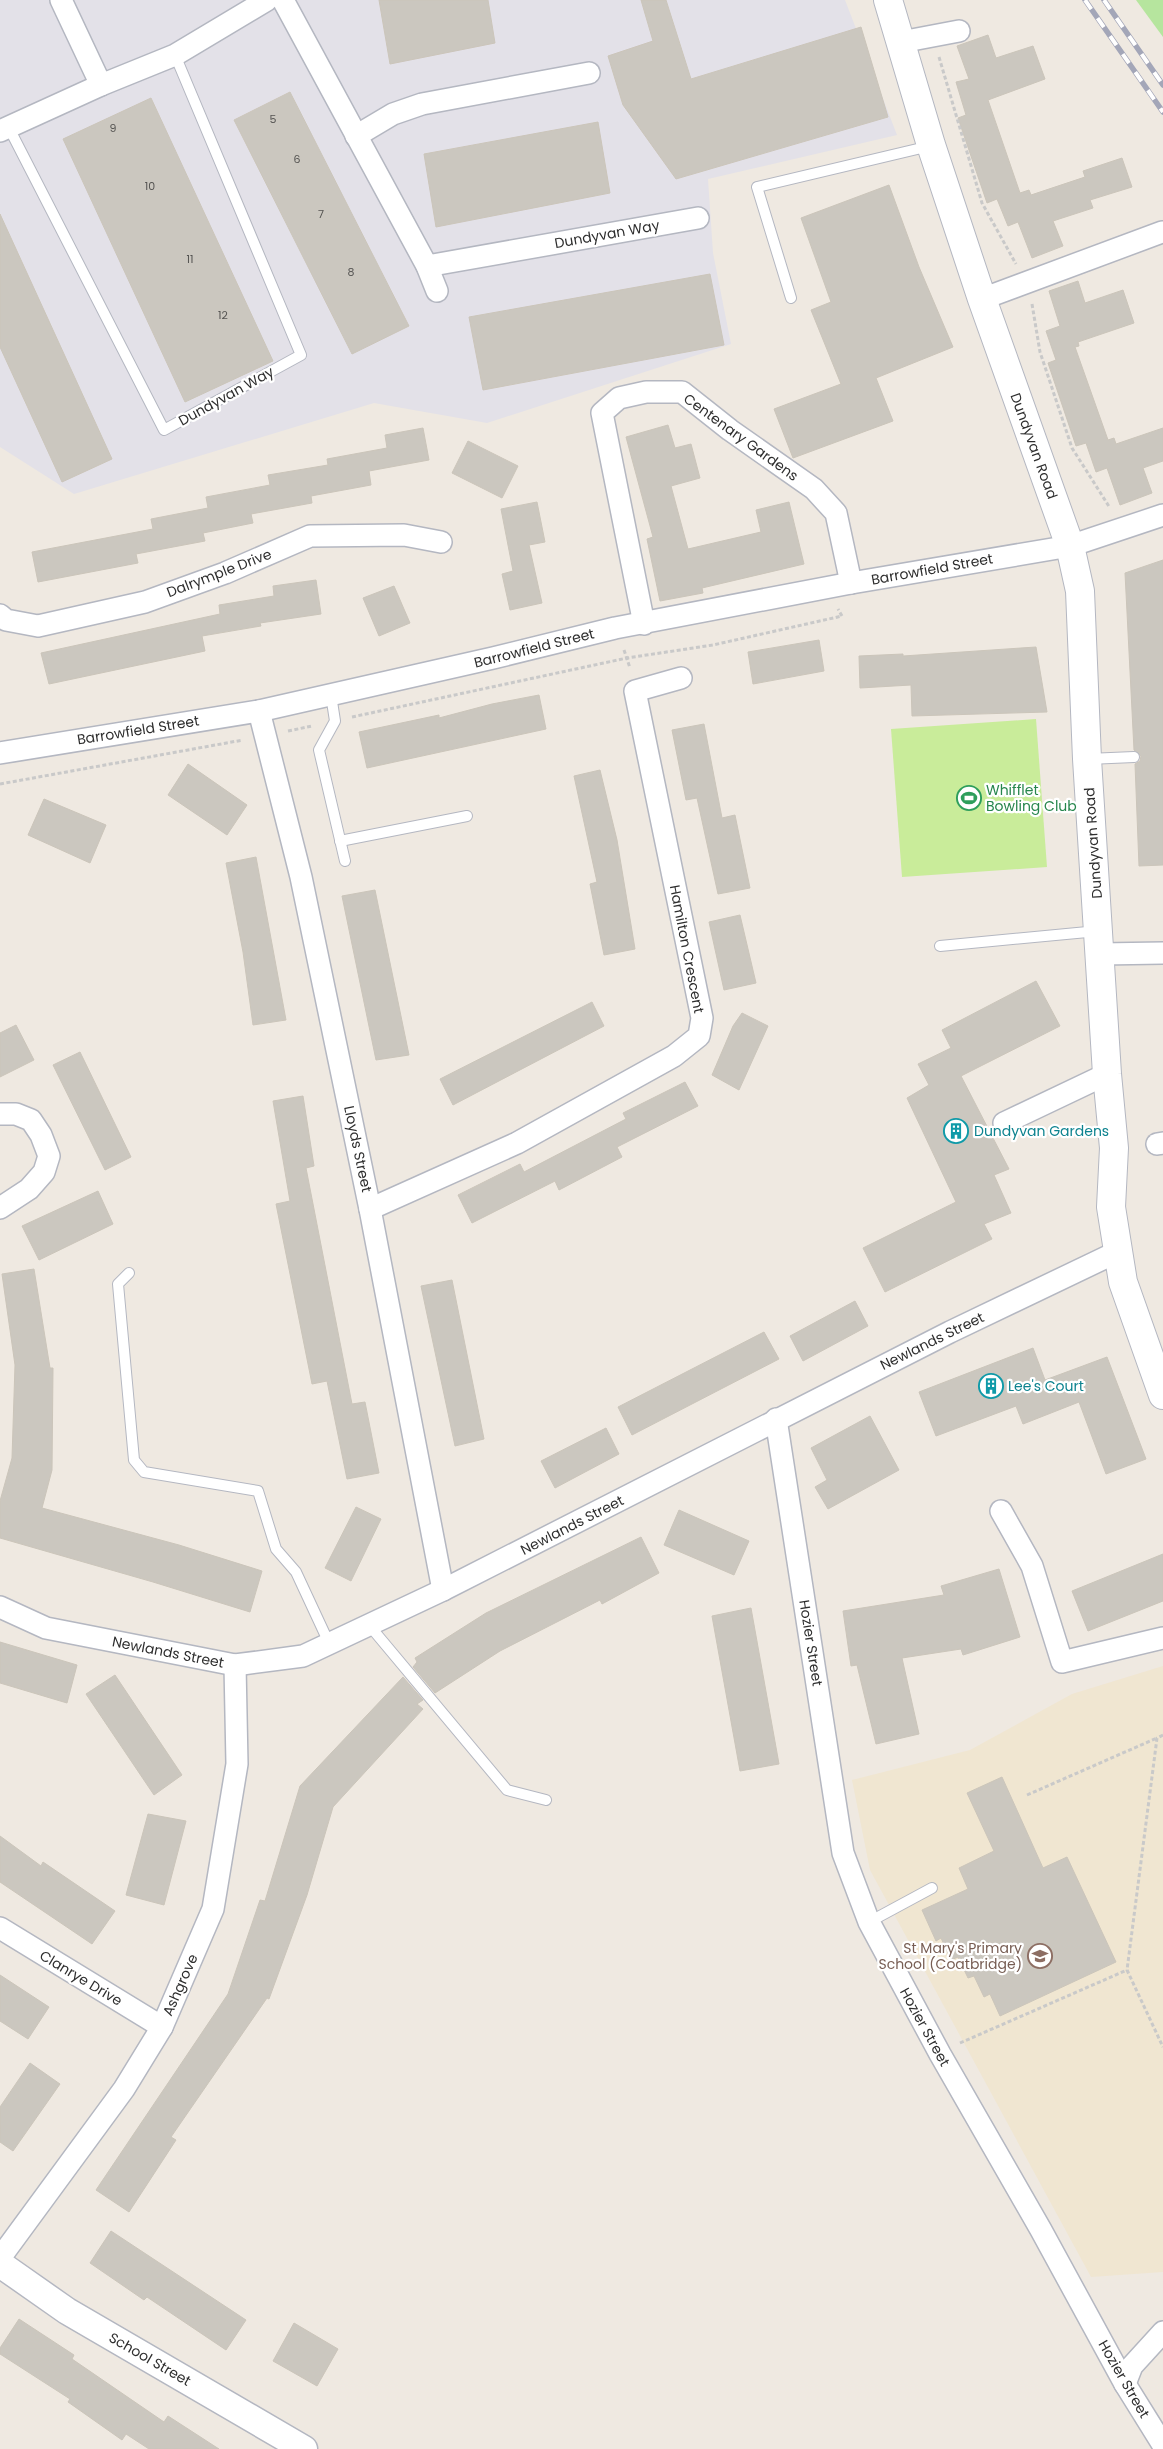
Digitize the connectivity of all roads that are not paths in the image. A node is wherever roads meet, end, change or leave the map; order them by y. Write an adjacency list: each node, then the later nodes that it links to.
1 (61, 0): 9 (street)
2 (267, 0): 7 (street)
3 (283, 0): 11 (street)
4 (888, 0): 6 (main road, Dundyvan Road)
5 (959, 31): 6 (street)
6 (901, 42): 12 (main road, Dundyvan Road)
7 (175, 55): 9 (street); 10 (lane, Dundyvan Way)
8 (589, 73): 11 (street)
9 (101, 85): 10 (street)
10 (4, 129)
11 (356, 136): 15 (street)
12 (931, 146): 17 (lane); 18 (main road, Dundyvan Road)
13 (698, 218): 15 (street, Dundyvan Way)
14 (1162, 232): 18 (street)
15 (428, 266): 16 (street)
16 (437, 291)
17 (791, 298)
18 (982, 300): 21 (main road, Dundyvan Road)
19 (1163, 515): 21 (street, Barrowfield Street)
20 (441, 542): 23 (street, Dalrymple Drive)
21 (1070, 546): 22 (street, Barrowfield Street); 30 (main road, Dundyvan Road)
22 (851, 583): 24 (street, Barrowfield Street); 24 (street, Centenary Gardens)
23 (0, 615)
24 (644, 624): 26 (street, Barrowfield Street)
25 (682, 678): 41 (street, Hamilton Crescent)
26 (331, 695): 27 (street, Barrowfield Street); 32 (lane)
27 (258, 711): 28 (street, Barrowfield Street); 41 (street, Lloyds Street)
28 (0, 753)
29 (1134, 757): 30 (lane)
30 (1087, 759): 34 (main road, Dundyvan Road)
31 (467, 816): 32 (lane)
32 (340, 840): 33 (lane)
33 (345, 861)
34 (1100, 942): 35 (lane); 36 (street); 37 (main road, Dundyvan Road)
35 (940, 946)
36 (1163, 954)
37 (1107, 1074): 39 (street); 42 (main road, Dundyvan Road)
38 (0, 1114): 40 (street)
39 (1004, 1123)
40 (0, 1208)
41 (370, 1209): 47 (street, Lloyds Street)
42 (1118, 1252): 44 (main road, Dundyvan Road); 45 (street, Newlands Street)
43 (129, 1273): 51 (lane)
44 (1163, 1395)
45 (776, 1419): 47 (street, Newlands Street); 55 (street, Hozier Street)
46 (1001, 1511): 50 (street)
47 (443, 1590): 49 (street, Newlands Street)
48 (0, 1607): 52 (street, Newlands Street)
49 (369, 1625): 51 (street, Newlands Street); 53 (lane)
50 (1163, 1638)
51 (329, 1644): 52 (street, Newlands Street)
52 (235, 1665): 57 (street, Ashgrove)
53 (546, 1800)
54 (932, 1888): 55 (lane)
55 (869, 1922): 61 (street, Hozier Street)
56 (0, 1928): 57 (street, Clanrye Drive)
57 (162, 2028): 58 (street, Ashgrove)
58 (0, 2258)
59 (0, 2264): 63 (street, School Street)
60 (1163, 2332): 61 (street)
61 (1125, 2384): 62 (street, Hozier Street)
62 (1163, 2445)
63 (304, 2449)

